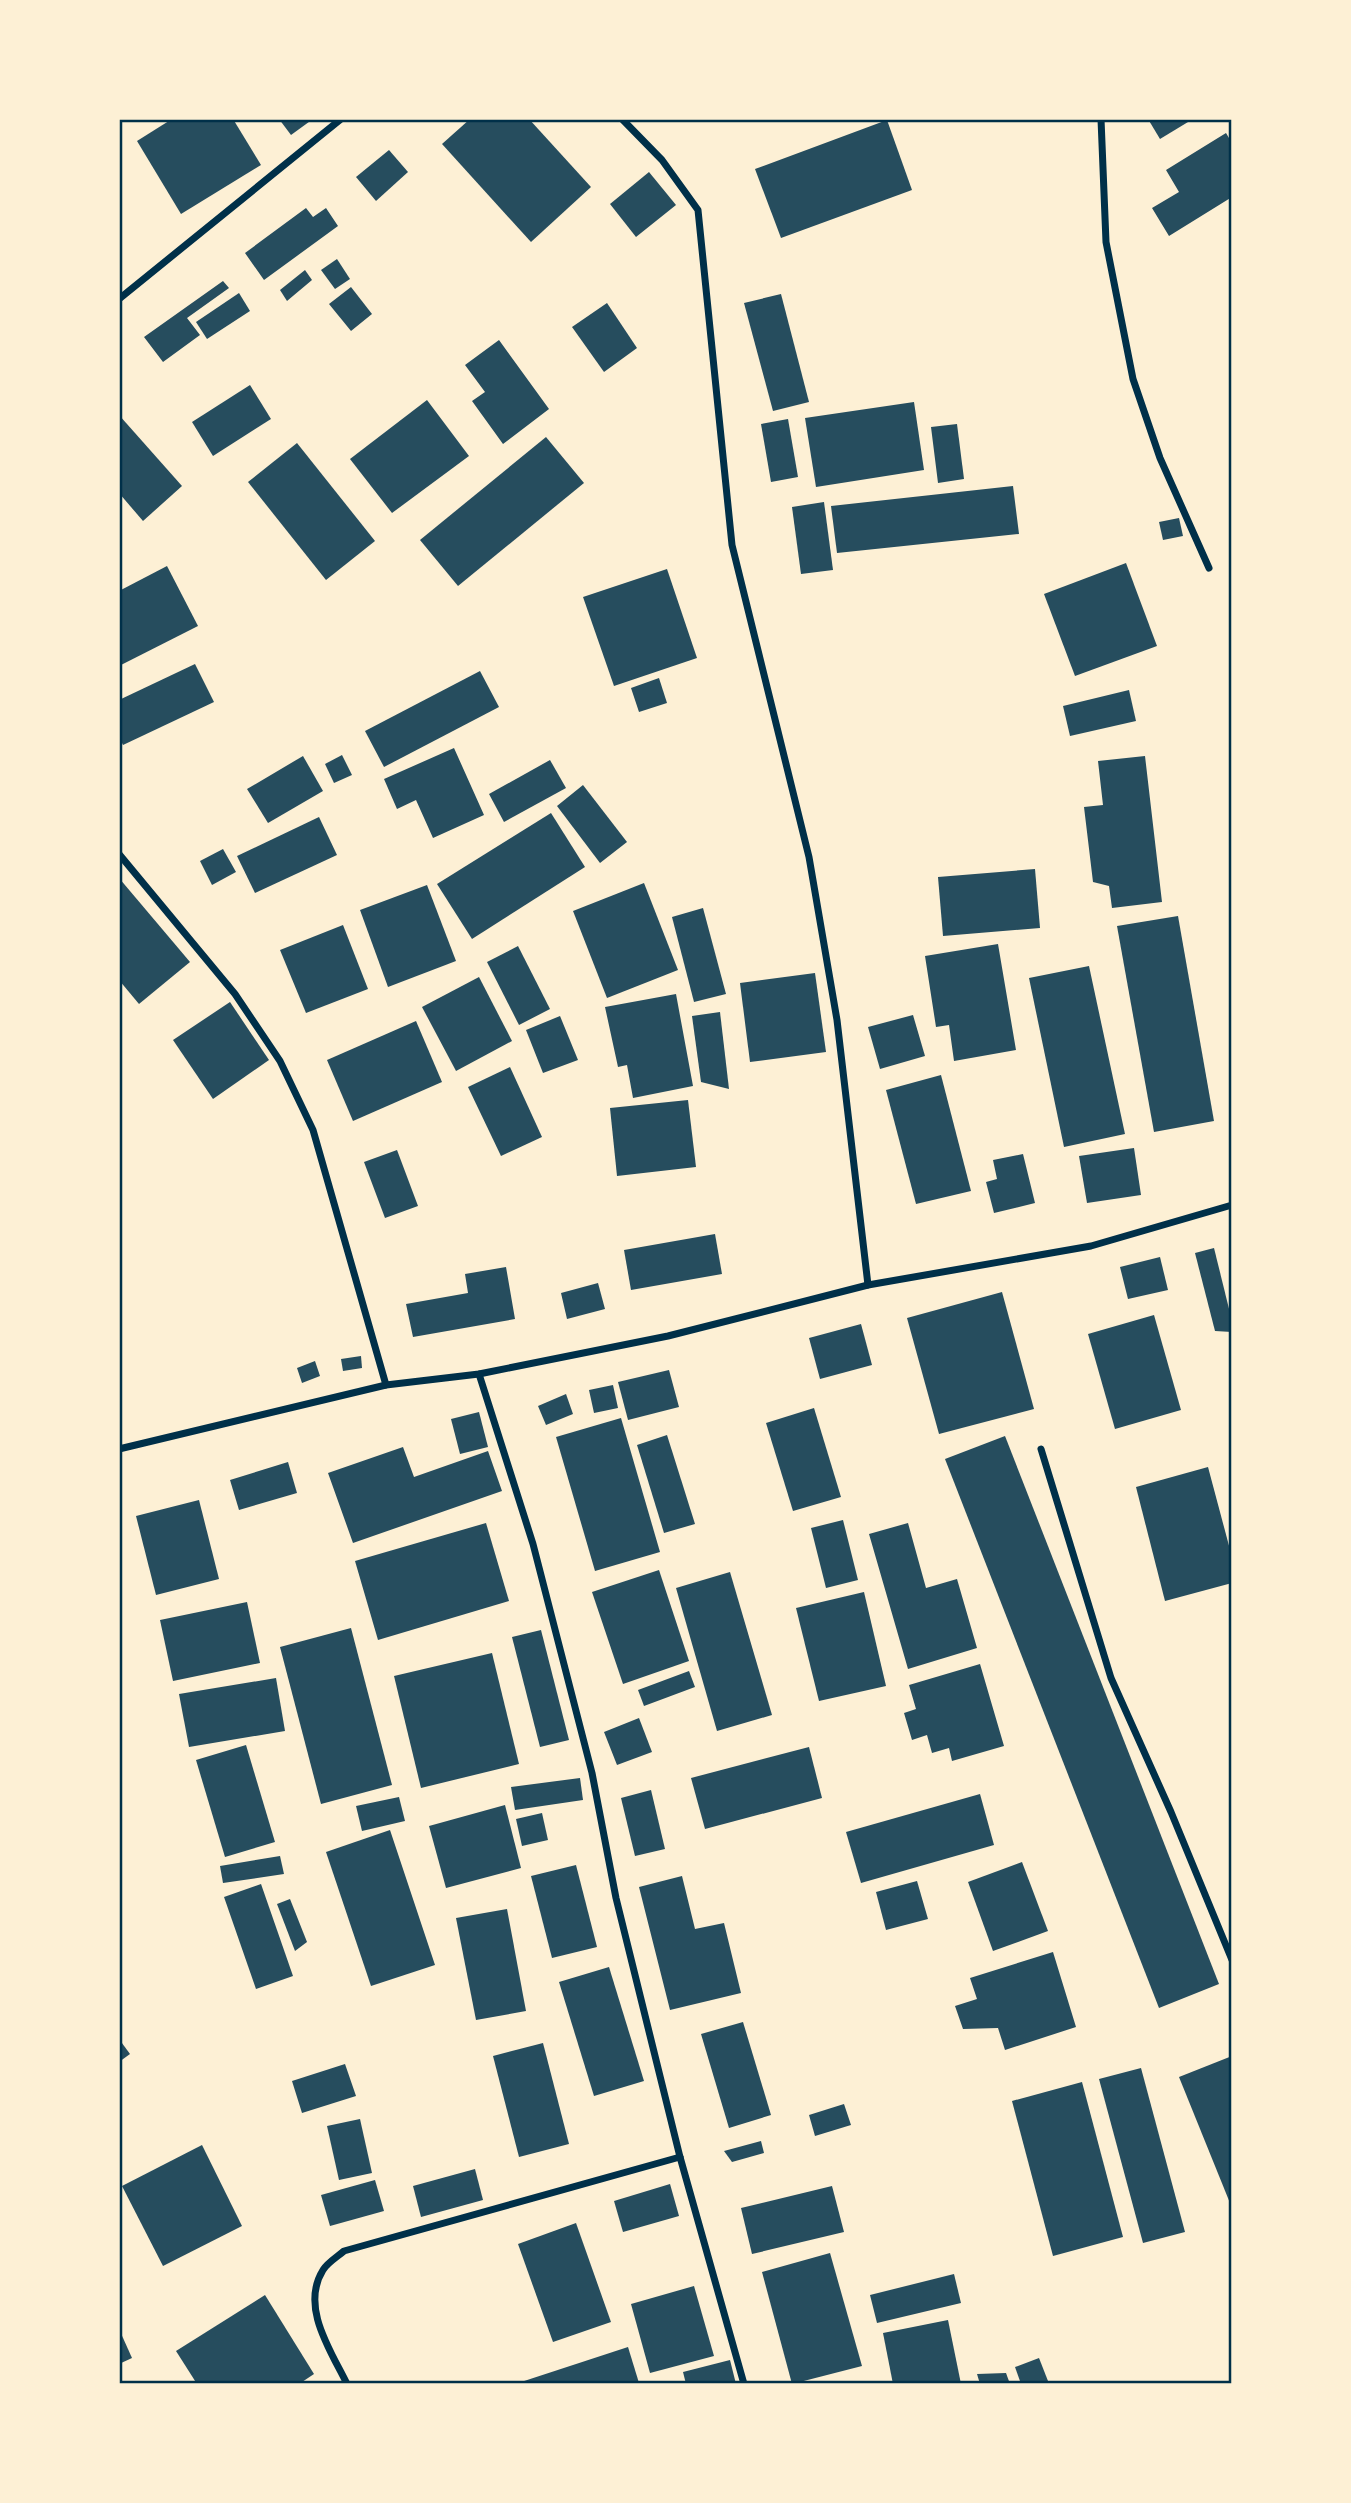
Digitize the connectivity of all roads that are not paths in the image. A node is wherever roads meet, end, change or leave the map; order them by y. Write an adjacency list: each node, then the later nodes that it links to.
1 (341, 119): 4 (street)
2 (622, 119): 8 (street)
3 (1101, 119): 5 (street)
4 (119, 299)
5 (1209, 568)
6 (119, 854): 10 (street)
7 (1232, 1205): 8 (street)
8 (868, 1285): 9 (street)
9 (479, 1374): 10 (street); 14 (street)
10 (386, 1385): 11 (street)
11 (119, 1449)
12 (1041, 1449): 13 (street)
13 (1232, 1961)
14 (680, 2157): 15 (street); 16 (street)
15 (347, 2384)
16 (744, 2384)

